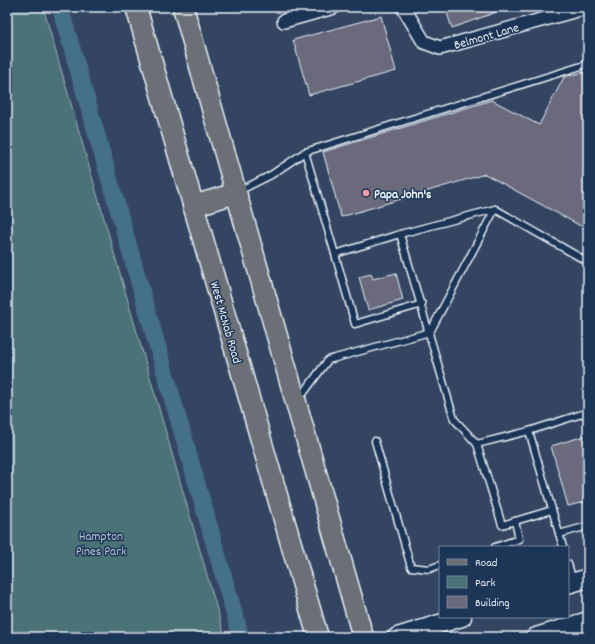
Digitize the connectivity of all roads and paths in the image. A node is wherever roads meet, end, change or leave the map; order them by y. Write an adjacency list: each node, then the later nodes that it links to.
1 (136, 7): 10 (main road, West McNab Road)
2 (183, 7): 9 (main road)
3 (334, 7): 6 (street)
4 (403, 7): 5 (street, Belmont Lane)
5 (588, 7)
6 (284, 21)
7 (588, 64): 8 (lane)
8 (305, 152): 9 (lane); 13 (lane)
9 (236, 193): 10 (main road); 17 (main road)
10 (194, 206): 33 (main road, West McNab Road)
11 (495, 209): 12 (lane); 14 (lane); 16 (lane)
12 (400, 234): 13 (lane); 15 (lane)
13 (335, 254): 15 (lane)
14 (588, 262)
15 (422, 304): 16 (lane)
16 (430, 332): 17 (lane); 21 (lane)
17 (296, 403): 34 (main road)
18 (588, 412): 19 (lane)
19 (529, 431): 21 (lane); 22 (lane)
20 (375, 441): 28 (lane)
21 (478, 444): 23 (lane)
22 (552, 510): 23 (lane); 25 (lane)
23 (515, 521): 26 (lane)
24 (588, 526): 25 (lane)
25 (559, 534): 27 (lane)
26 (497, 546)
27 (563, 546)
28 (439, 565)
29 (569, 566): 30 (lane)
30 (577, 582)
31 (459, 618): 35 (street)
32 (588, 621): 36 (street)
33 (318, 637)
34 (363, 637)
35 (397, 637)
36 (536, 637)

